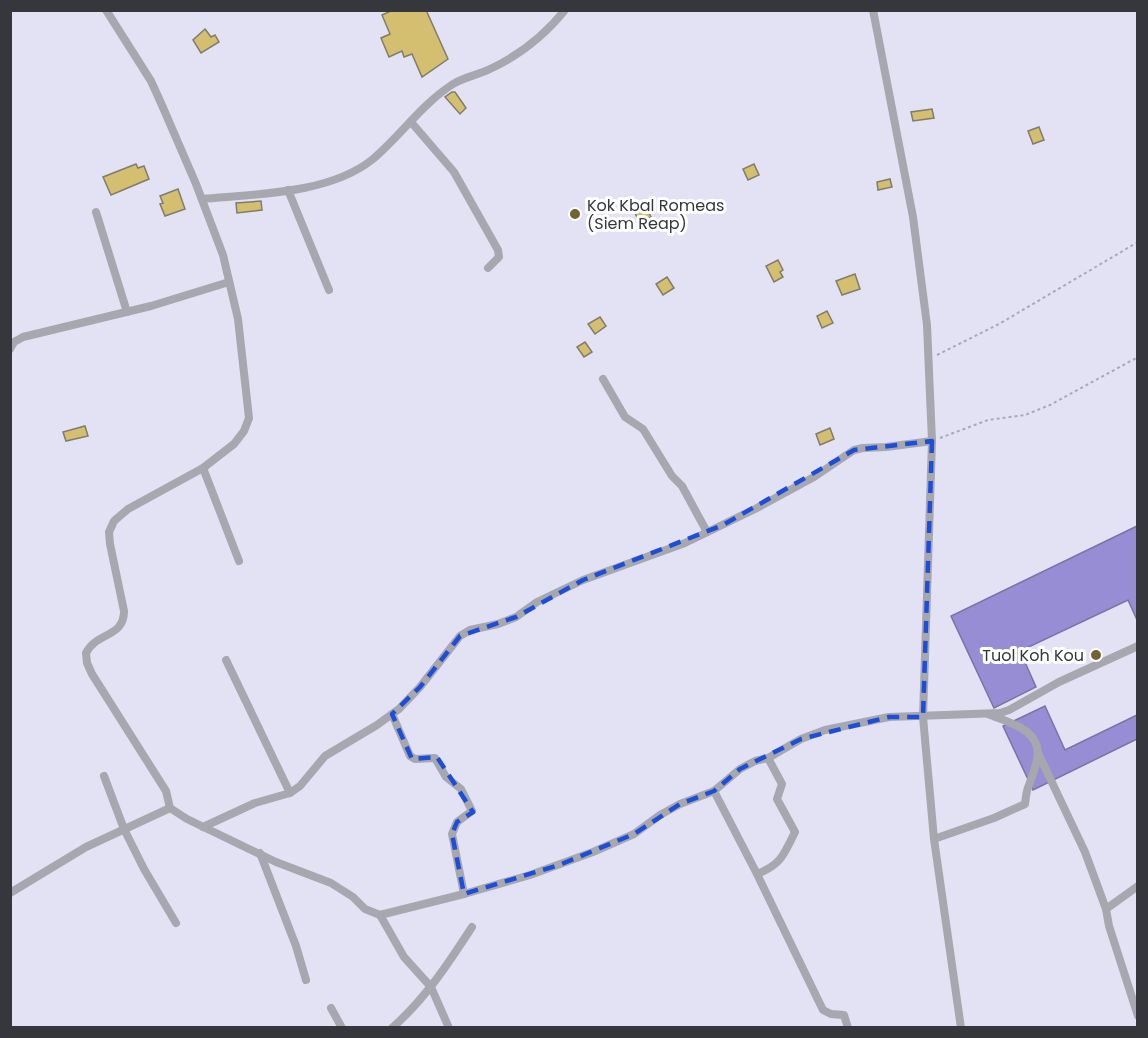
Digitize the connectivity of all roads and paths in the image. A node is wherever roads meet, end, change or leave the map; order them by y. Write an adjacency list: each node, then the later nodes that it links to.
1 (106, 10): 6 (street)
2 (565, 10): 4 (street)
3 (873, 10): 15 (street)
4 (411, 122): 5 (street); 9 (street)
5 (288, 190): 6 (street); 11 (street)
6 (202, 199): 10 (street)
7 (96, 212): 12 (street)
8 (1137, 242): 15 (path)
9 (488, 268)
10 (229, 282): 12 (street); 18 (street)
11 (330, 290)
12 (127, 312): 13 (street)
13 (10, 349)
14 (1137, 357): 17 (path)
15 (929, 358): 17 (street)
16 (603, 379): 19 (street)
17 (932, 441): 19 (street); 25 (street)
18 (203, 468): 20 (street); 31 (street)
19 (707, 532): 24 (street)
20 (239, 561)
21 (1137, 646): 23 (street)
22 (226, 660): 30 (street)
23 (987, 713): 25 (street); 26 (street)
24 (392, 714): 30 (street); 39 (street)
25 (923, 717): 27 (street); 34 (street)
26 (1038, 753): 34 (street); 40 (street)
27 (768, 758): 29 (street); 36 (street)
28 (104, 776): 33 (street)
29 (714, 791): 36 (street); 39 (street)
30 (290, 793): 32 (street)
31 (170, 808): 32 (street); 33 (street)
32 (203, 826): 35 (street)
33 (124, 829): 38 (street); 42 (street)
34 (934, 839): 52 (street)
35 (260, 854): 41 (street); 44 (street)
36 (757, 874): 51 (street)
37 (1137, 886): 40 (street)
38 (10, 894)
39 (464, 894): 41 (street)
40 (1106, 909): 47 (street)
41 (380, 915): 45 (street)
42 (176, 923)
43 (472, 927): 45 (street)
44 (306, 980)
45 (431, 987): 49 (street); 50 (street)
46 (331, 1008): 48 (street)
47 (1137, 1016)
48 (342, 1028)
49 (392, 1028)
50 (449, 1028)
51 (848, 1028)
52 (961, 1028)

